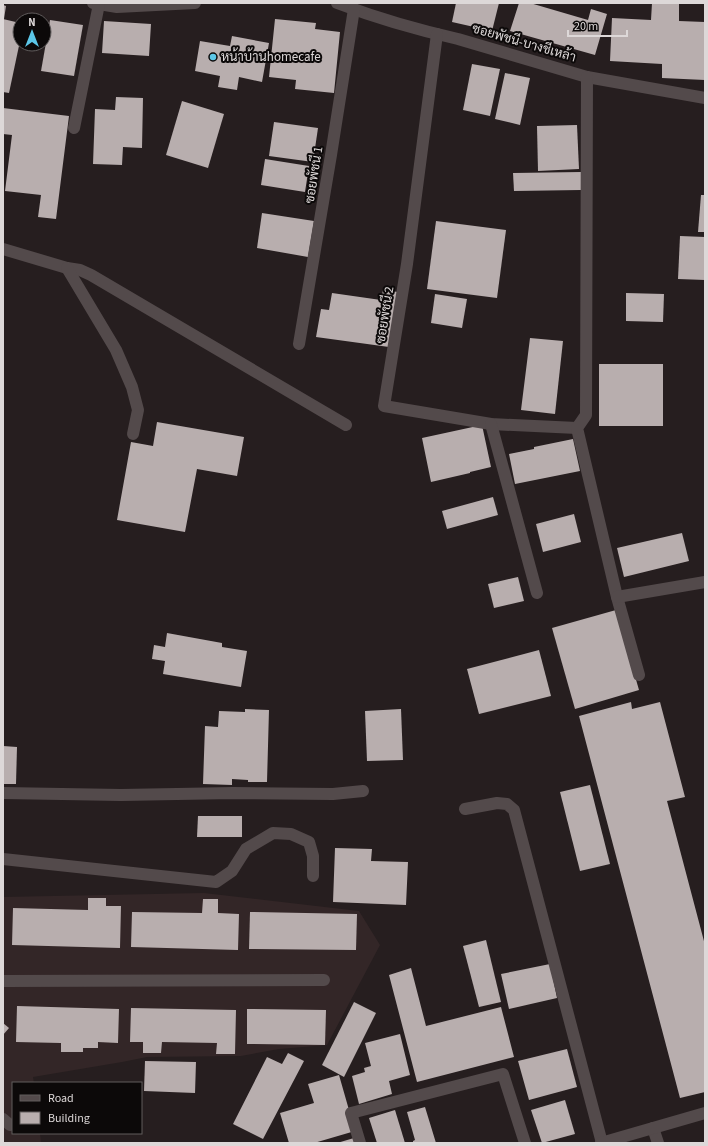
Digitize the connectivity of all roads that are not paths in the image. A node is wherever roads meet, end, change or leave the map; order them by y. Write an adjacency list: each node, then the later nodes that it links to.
1 (195, 3): 4 (street)
2 (338, 3): 5 (street, ซอยพัชนี-บางชีเหล้า)
3 (95, 4): 4 (street); 9 (street)
4 (117, 5)
5 (354, 9): 6 (street, ซอยพัชนี-บางชีเหล้า); 12 (street, ซอยพัชนี 1)
6 (437, 34): 7 (street, ซอยพัชนี-บางชีเหล้า); 13 (street, ซอยพัชนี 2)
7 (587, 77): 8 (street, ซอยพัชนี-บางชีเหล้า); 15 (street)
8 (705, 98)
9 (74, 128)
10 (3, 249): 11 (street)
11 (67, 268): 14 (street); 16 (street)
12 (299, 344)
13 (491, 424): 15 (street, ซอยพัชนี 2); 18 (street)
14 (346, 425)
15 (577, 428): 19 (street)
16 (133, 434)
17 (705, 582): 19 (street)
18 (537, 593)
19 (617, 597): 20 (street)
20 (639, 675)
21 (363, 791): 22 (street)
22 (3, 793)
23 (465, 809): 32 (street)
24 (3, 859): 25 (street)
25 (313, 876)
26 (324, 980): 27 (street)
27 (3, 981)
28 (705, 1113): 29 (street)
29 (653, 1128): 32 (street); 33 (street)
30 (360, 1143): 31 (street)
31 (525, 1143)
32 (602, 1143)
33 (658, 1143)

